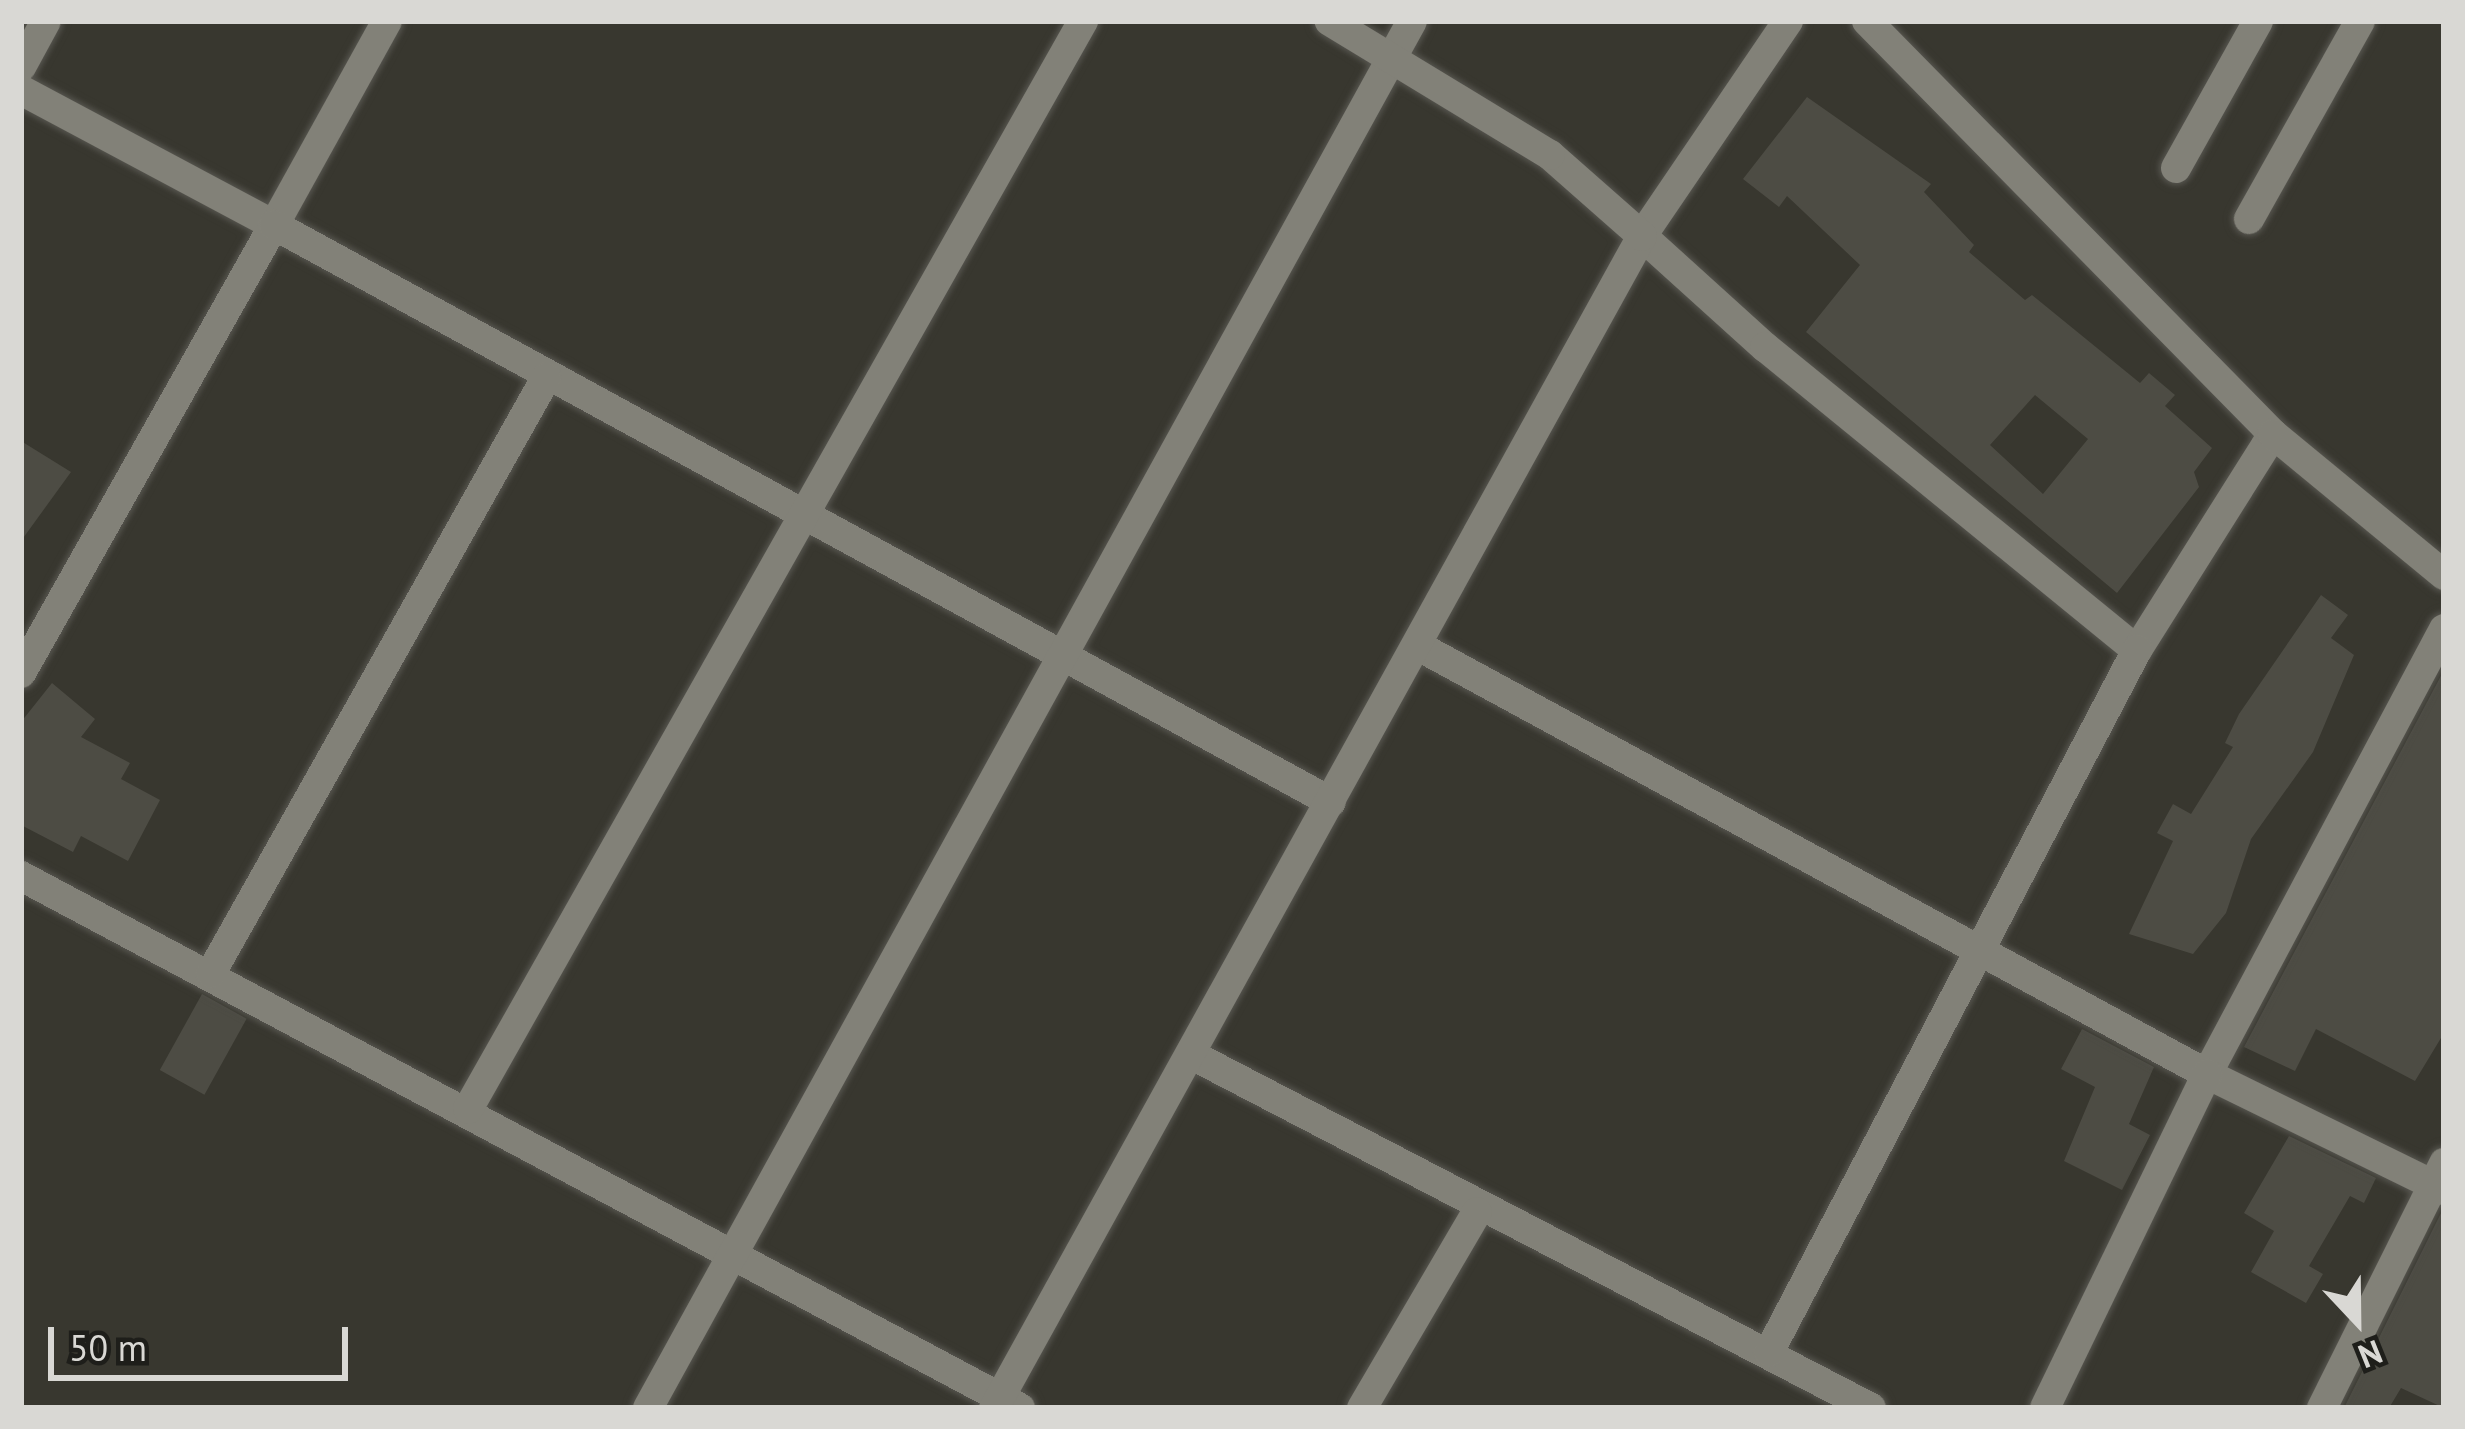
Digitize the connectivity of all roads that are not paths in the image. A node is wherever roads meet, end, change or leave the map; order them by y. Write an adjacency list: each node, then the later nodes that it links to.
1 (46, 21): 11 (street)
2 (387, 21): 15 (street)
3 (1083, 21): 19 (street)
4 (1330, 21): 10 (street)
5 (1412, 21): 10 (street)
6 (1788, 21): 16 (street)
7 (1867, 21): 18 (street)
8 (2258, 21): 13 (street)
9 (2360, 21): 14 (street)
10 (1393, 56): 16 (street); 24 (street)
11 (21, 67)
12 (21, 90): 15 (street)
13 (2176, 168)
14 (2249, 219)
15 (274, 226): 17 (street); 25 (street)
16 (1642, 236): 22 (street); 23 (street)
17 (546, 378): 19 (street); 29 (street)
18 (2273, 434): 20 (street); 23 (street)
19 (807, 525): 24 (street); 32 (street)
20 (2444, 574)
21 (2444, 629): 31 (street)
22 (1422, 648): 26 (street); 28 (street)
23 (2137, 650): 28 (street)
24 (1068, 655): 26 (street); 35 (street)
25 (21, 673)
26 (1331, 802): 30 (street)
27 (21, 876): 29 (street)
28 (1979, 955): 31 (street); 36 (street)
29 (211, 973): 32 (street)
30 (1194, 1056): 34 (street); 38 (street)
31 (2207, 1074): 33 (street); 42 (street)
32 (468, 1109): 35 (street)
33 (2441, 1179): 43 (street)
34 (1477, 1212): 36 (street); 40 (street)
35 (736, 1263): 38 (street); 39 (street)
36 (1769, 1352): 37 (street)
37 (1823, 1398): 41 (street)
38 (1004, 1404)
39 (648, 1408)
40 (1362, 1408)
41 (1870, 1408)
42 (2044, 1408)
43 (2322, 1408)

